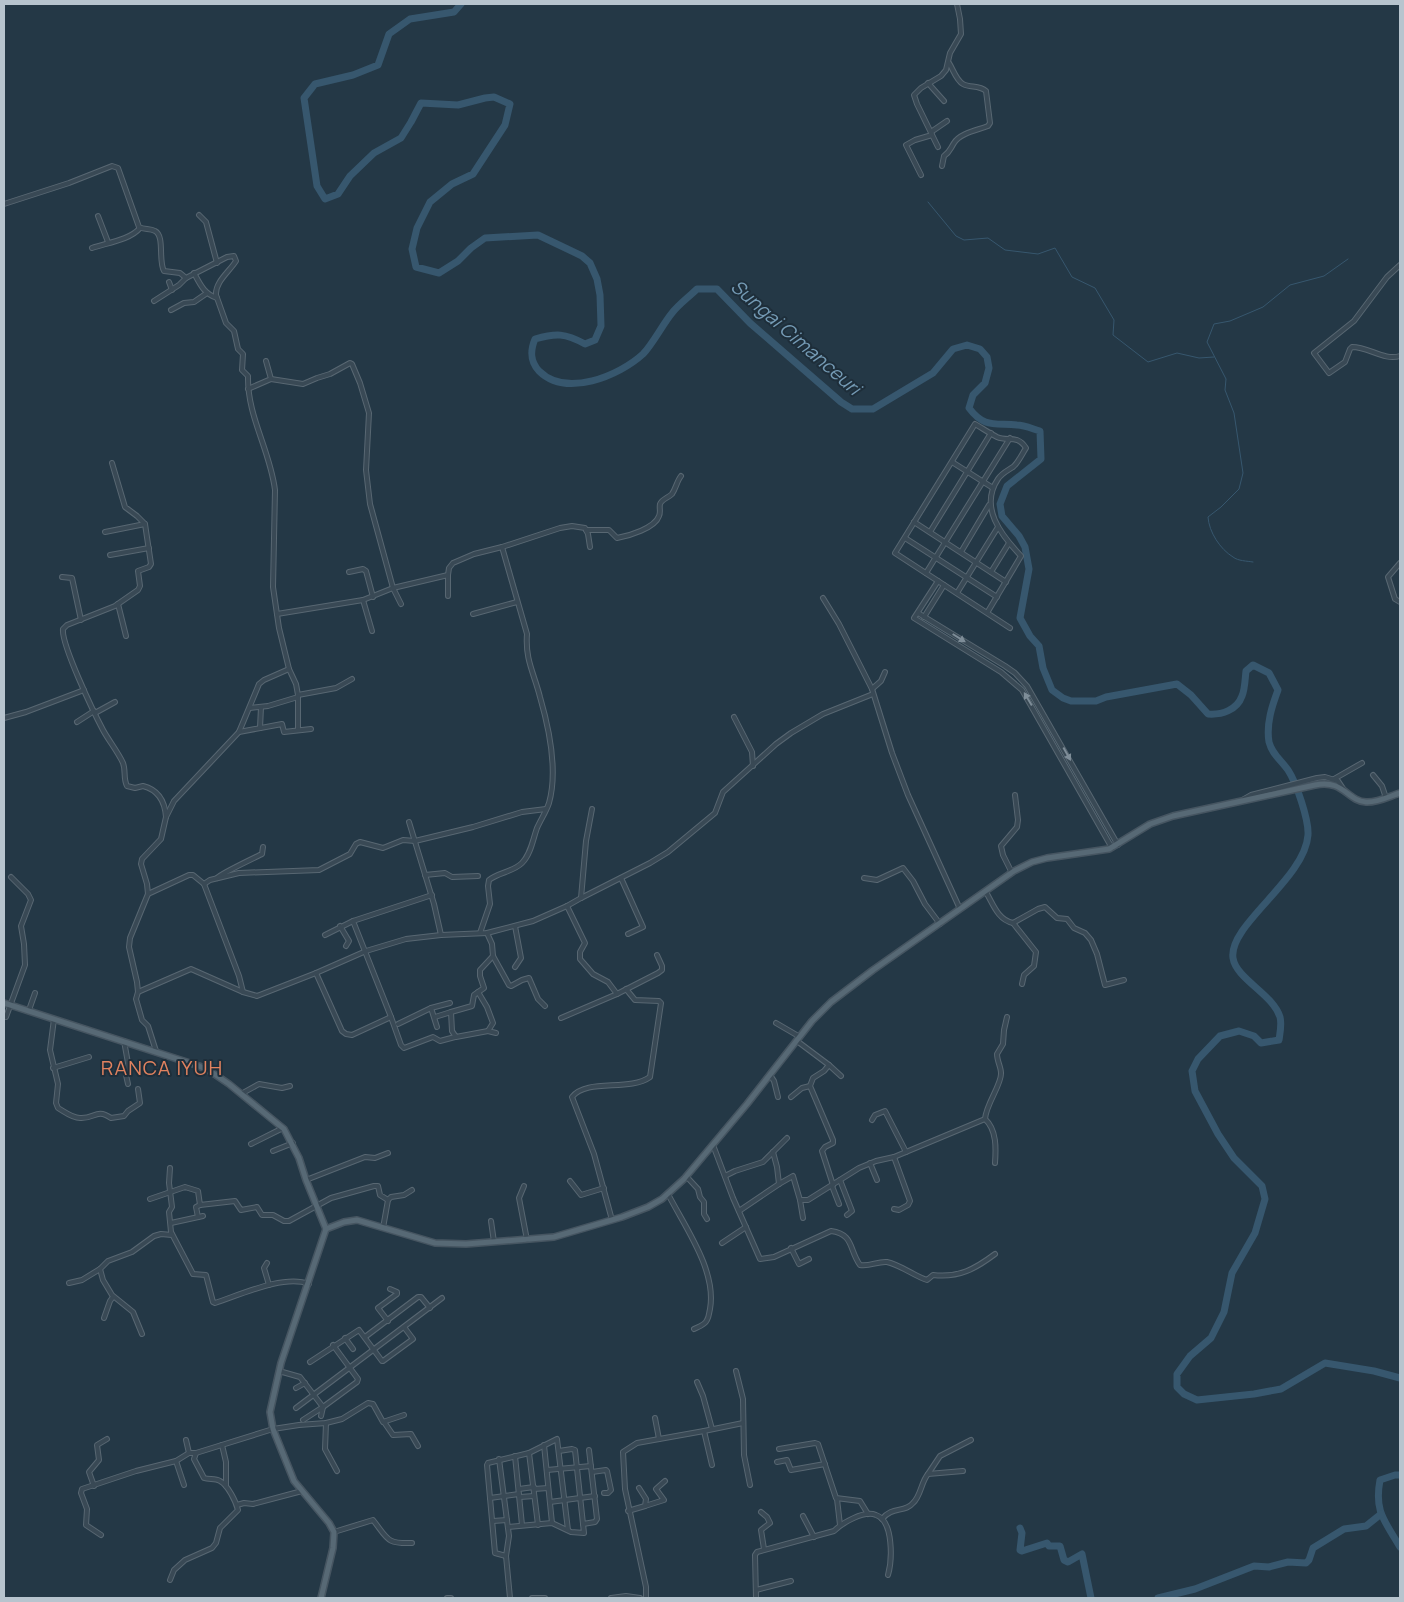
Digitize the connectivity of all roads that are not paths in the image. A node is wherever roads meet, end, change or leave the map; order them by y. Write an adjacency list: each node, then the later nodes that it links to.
1 (957, 4): 2 (street)
2 (949, 63): 3 (street); 8 (street)
3 (928, 84): 4 (street); 6 (street)
4 (944, 101)
5 (947, 121): 6 (street)
6 (932, 133): 7 (street); 9 (street)
7 (938, 147)
8 (942, 166)
9 (921, 175)
10 (4, 204): 13 (street)
11 (200, 215): 16 (street)
12 (98, 216): 14 (street)
13 (140, 228): 14 (street); 19 (street)
14 (108, 242): 15 (street)
15 (92, 248)
16 (217, 263): 18 (street); 23 (street)
17 (1400, 265): 26 (street)
18 (194, 273): 19 (street); 22 (street)
19 (186, 278): 21 (street)
20 (169, 282): 21 (street)
21 (172, 290): 24 (street)
22 (207, 293): 23 (street); 25 (street)
23 (217, 298): 29 (street)
24 (154, 301)
25 (171, 310)
26 (1400, 356)
27 (266, 361): 28 (street)
28 (271, 378): 29 (street); 65 (street)
29 (248, 390): 78 (street)
30 (991, 434): 31 (street); 32 (street); 34 (street)
31 (1010, 438): 36 (street); 37 (street)
32 (952, 462): 34 (street); 39 (street)
33 (112, 463): 40 (street)
34 (967, 472): 36 (street); 44 (street)
35 (681, 476): 42 (street)
36 (983, 482): 37 (street); 46 (street)
37 (993, 488): 38 (street)
38 (990, 505): 41 (street); 51 (street)
39 (914, 522): 44 (street); 45 (street)
40 (145, 524): 43 (street); 49 (street)
41 (998, 526): 47 (street); 54 (street)
42 (586, 530): 48 (street); 50 (street)
43 (105, 532)
44 (930, 532): 46 (street)
45 (905, 538): 53 (street); 58 (street)
46 (945, 542): 51 (street); 53 (street)
47 (1009, 543): 57 (street); 63 (street)
48 (590, 547)
49 (149, 548): 52 (street); 74 (street)
50 (502, 548): 59 (street); 72 (street)
51 (960, 552): 54 (street)
52 (110, 555)
53 (936, 558): 58 (street); 61 (street)
54 (976, 562): 57 (street); 61 (street)
55 (1400, 563): 73 (street)
56 (349, 572): 68 (street)
57 (991, 572): 63 (street)
58 (926, 573): 62 (street)
59 (448, 575): 65 (street); 67 (street)
60 (62, 577): 81 (street)
61 (966, 577): 66 (street); 69 (street)
62 (938, 581): 64 (street); 76 (street)
63 (1006, 582): 69 (street)
64 (944, 585): 66 (street); 80 (street)
65 (393, 588): 68 (street); 75 (street)
66 (957, 593): 77 (street)
67 (448, 596)
68 (373, 597): 71 (street)
69 (997, 597): 77 (street)
70 (823, 598): 90 (street)
71 (364, 600): 78 (street); 84 (street)
72 (517, 602): 79 (street); 112 (street)
73 (1400, 602)
74 (118, 604): 81 (street); 85 (street)
75 (401, 604)
76 (918, 613): 80 (street); 82 (street)
77 (987, 613): 83 (street)
78 (277, 614): 86 (street)
79 (473, 614)
80 (924, 616): 82 (street); 117 (street, one-way to 117)
81 (81, 620): 89 (street)
82 (921, 622): 119 (street, one-way to 82)
83 (1010, 628)
84 (372, 631)
85 (126, 636)
86 (289, 669): 91 (street); 94 (street)
87 (885, 672): 90 (street)
88 (352, 679): 91 (street)
89 (84, 690): 95 (street); 97 (street)
90 (873, 691): 104 (street); 133 (street)
91 (298, 696): 93 (street); 101 (street)
92 (115, 702): 95 (street)
93 (261, 707): 94 (street); 99 (street)
94 (250, 708): 102 (street)
95 (95, 712): 98 (street); 114 (street)
96 (734, 717): 104 (street)
97 (4, 718)
98 (77, 722)
99 (260, 728): 101 (street); 102 (street)
100 (311, 729): 101 (street)
101 (298, 730)
102 (239, 732): 114 (street)
103 (1362, 763): 106 (street)
104 (753, 766): 125 (street)
105 (1372, 775): 111 (street)
106 (1334, 779): 107 (street); 108 (street)
107 (1293, 787): 108 (main road); 117 (main road)
108 (1344, 790): 111 (main road)
109 (1400, 793): 111 (main road)
110 (1015, 795): 120 (street)
111 (1386, 798)
112 (546, 809): 116 (street); 139 (street)
113 (592, 809): 131 (street)
114 (166, 817): 129 (street)
115 (409, 822): 116 (street)
116 (415, 841): 121 (street); 124 (street)
117 (1118, 845): 119 (main road)
118 (263, 848): 124 (street)
119 (1112, 848): 120 (main road)
120 (1012, 873): 128 (main road)
121 (425, 875): 122 (street); 130 (street)
122 (478, 876)
123 (11, 877): 159 (street)
124 (217, 878): 127 (street)
125 (621, 878): 131 (street); 141 (street)
126 (864, 878): 135 (street)
127 (204, 884): 129 (street); 155 (street)
128 (986, 892): 133 (main road); 136 (street)
129 (148, 894): 154 (street)
130 (432, 896): 134 (street); 143 (street)
131 (580, 898): 132 (street)
132 (567, 906): 138 (street); 157 (street)
133 (960, 909): 135 (main road)
134 (353, 921): 137 (street); 145 (street)
135 (940, 924): 176 (main road)
136 (1013, 924): 150 (street); 151 (street)
137 (340, 926): 142 (street); 144 (street)
138 (515, 926): 140 (street); 148 (street)
139 (480, 933): 140 (street); 143 (street)
140 (486, 933): 147 (street)
141 (628, 934)
142 (325, 935)
143 (441, 935): 145 (street)
144 (346, 946)
145 (366, 951): 149 (street); 165 (street)
146 (657, 955): 152 (street)
147 (493, 956): 156 (street); 160 (street)
148 (515, 966)
149 (316, 973): 155 (street); 165 (street)
150 (1124, 980)
151 (1022, 984)
152 (626, 989): 157 (street); 215 (street)
153 (36, 992): 162 (street)
154 (138, 992): 155 (street); 178 (street)
155 (243, 992)
156 (478, 992): 163 (street); 173 (street)
157 (617, 994): 168 (street)
158 (450, 1003): 161 (street)
159 (7, 1004): 162 (main road); 164 (street)
160 (545, 1006)
161 (432, 1008): 166 (street); 171 (street)
162 (29, 1010): 169 (main road)
163 (451, 1012): 166 (street); 175 (street)
164 (6, 1016)
165 (391, 1017): 175 (street)
166 (435, 1017): 172 (street)
167 (1006, 1017): 191 (street)
168 (561, 1018)
169 (54, 1019): 177 (main road); 181 (street)
170 (776, 1023): 176 (street)
171 (398, 1024)
172 (438, 1026)
173 (488, 1031): 174 (street); 175 (street)
174 (496, 1033)
175 (455, 1036)
176 (799, 1039): 180 (street); 182 (main road)
177 (124, 1041): 178 (main road); 184 (street)
178 (156, 1051): 188 (main road)
179 (89, 1057): 181 (street)
180 (829, 1065): 183 (street); 186 (street)
181 (53, 1068): 187 (street)
182 (770, 1075): 189 (street); 197 (main road)
183 (841, 1076)
184 (128, 1084)
185 (290, 1086): 188 (street)
186 (810, 1086): 190 (street); 214 (street)
187 (138, 1089)
188 (241, 1094): 193 (main road)
189 (778, 1096)
190 (791, 1096)
191 (985, 1119): 200 (street); 204 (street)
192 (872, 1120): 200 (street)
193 (283, 1128): 195 (main road); 196 (street)
194 (787, 1138): 199 (street)
195 (293, 1143): 198 (street); 208 (main road)
196 (251, 1144)
197 (713, 1145): 206 (main road); 207 (street)
198 (273, 1151)
199 (772, 1152): 207 (street); 212 (street)
200 (906, 1152): 202 (street)
201 (388, 1153): 208 (street)
202 (894, 1157): 203 (street); 225 (street)
203 (870, 1163): 209 (street); 210 (street)
204 (995, 1164)
205 (170, 1168): 217 (street)
206 (686, 1176): 218 (main road); 231 (street)
207 (726, 1176): 226 (street)
208 (306, 1180): 224 (main road)
209 (840, 1180): 214 (street); 227 (street)
210 (877, 1180)
211 (570, 1181): 215 (street)
212 (779, 1184): 221 (street); 226 (street)
213 (524, 1186): 239 (street)
214 (832, 1186): 221 (street); 222 (street)
215 (604, 1188): 232 (street)
216 (412, 1190): 220 (street)
217 (170, 1191): 219 (street); 223 (street); 234 (street)
218 (668, 1194): 232 (main road); 257 (street)
219 (150, 1199)
220 (388, 1200): 224 (street); 236 (street)
221 (800, 1200): 230 (street)
222 (839, 1204)
223 (200, 1205): 224 (street); 229 (street)
224 (317, 1205): 237 (main road)
225 (894, 1209)
226 (739, 1211): 235 (street)
227 (847, 1214)
228 (203, 1216): 229 (street)
229 (198, 1217): 234 (street)
230 (803, 1218)
231 (707, 1219)
232 (612, 1220): 239 (main road)
233 (491, 1221): 240 (street)
234 (171, 1223): 238 (street)
235 (746, 1227): 241 (street); 242 (street)
236 (383, 1228): 237 (main road); 240 (main road)
237 (326, 1229): 248 (main road)
238 (172, 1235): 246 (street); 249 (street)
239 (527, 1240): 240 (main road)
240 (494, 1242)
241 (722, 1242)
242 (791, 1248): 243 (street); 244 (street)
243 (995, 1254)
244 (809, 1259)
245 (267, 1263): 249 (street)
246 (100, 1270): 247 (street); 251 (street)
247 (69, 1283)
248 (308, 1284): 249 (street); 267 (main road)
249 (269, 1285)
250 (390, 1289): 255 (street)
251 (113, 1297): 254 (street); 258 (street)
252 (442, 1298): 253 (street)
253 (430, 1308): 255 (street); 256 (street)
254 (104, 1318)
255 (388, 1321): 259 (street)
256 (404, 1327): 263 (street); 263 (street)
257 (694, 1329)
258 (142, 1334)
259 (365, 1337): 260 (street); 263 (street)
260 (345, 1338): 261 (street); 262 (street)
261 (333, 1346): 264 (street); 265 (street)
262 (353, 1349)
263 (373, 1349): 265 (street)
264 (310, 1362)
265 (349, 1367): 271 (street); 272 (street)
266 (736, 1371): 280 (street)
267 (279, 1372): 269 (street); 281 (main road)
268 (697, 1382): 282 (street)
269 (305, 1383): 270 (street); 271 (street)
270 (296, 1388)
271 (313, 1394): 272 (street); 273 (street)
272 (323, 1407): 275 (street); 277 (street)
273 (296, 1408)
274 (404, 1415): 278 (street)
275 (321, 1416)
276 (655, 1418): 285 (street)
277 (302, 1420)
278 (384, 1422): 279 (street); 290 (street)
279 (326, 1423): 281 (street); 307 (street)
280 (743, 1423): 282 (street); 312 (street)
281 (273, 1429): 288 (street); 319 (main road)
282 (712, 1429): 283 (street)
283 (704, 1431): 285 (street); 303 (street)
284 (108, 1439): 314 (street)
285 (659, 1439): 334 (street)
286 (186, 1440): 295 (street)
287 (971, 1440): 310 (street)
288 (222, 1445): 296 (street); 315 (street)
289 (544, 1445): 293 (street); 294 (street); 306 (street)
290 (418, 1446)
291 (779, 1449): 301 (street)
292 (590, 1450): 302 (street)
293 (559, 1451): 304 (street); 305 (street)
294 (529, 1452): 297 (street); 316 (street)
295 (188, 1453): 296 (street); 299 (street)
296 (196, 1453): 315 (street)
297 (515, 1456): 298 (street); 321 (street)
298 (499, 1459): 322 (street); 325 (street)
299 (176, 1461): 313 (street); 314 (street)
300 (777, 1462): 301 (street)
301 (825, 1464): 327 (street)
302 (591, 1466): 304 (street); 309 (street)
303 (712, 1466)
304 (576, 1467): 305 (street); 326 (street)
305 (560, 1468): 306 (street); 329 (street)
306 (546, 1470): 317 (street)
307 (337, 1471)
308 (963, 1471): 310 (street)
309 (592, 1472): 320 (street); 324 (street)
310 (928, 1474): 338 (street)
311 (665, 1481): 328 (street)
312 (750, 1484)
313 (184, 1485)
314 (94, 1486): 349 (street)
315 (226, 1486): 331 (street)
316 (534, 1488): 317 (street); 321 (street); 323 (street)
317 (548, 1488): 330 (street)
318 (639, 1488): 332 (street)
319 (302, 1491): 331 (street); 348 (main road)
320 (604, 1493)
321 (519, 1494): 322 (street); 323 (street); 344 (street)
322 (504, 1496): 325 (street); 339 (street)
323 (534, 1496): 345 (street)
324 (595, 1496): 326 (street); 342 (street)
325 (490, 1498): 340 (street)
326 (580, 1498): 329 (street); 342 (street)
327 (837, 1498): 336 (street); 343 (street)
328 (664, 1500): 332 (street); 333 (street)
329 (565, 1501): 330 (street); 347 (street)
330 (550, 1502): 341 (street)
331 (237, 1506): 355 (street)
332 (646, 1506): 334 (street)
333 (667, 1506)
334 (628, 1511): 367 (street)
335 (761, 1512): 352 (street)
336 (868, 1514): 338 (street); 343 (street)
337 (803, 1516): 350 (street)
338 (882, 1519): 354 (street)
339 (507, 1520): 340 (street); 346 (street)
340 (493, 1521): 353 (street)
341 (552, 1523): 345 (street); 347 (street)
342 (583, 1524): 347 (street)
343 (840, 1524): 350 (street)
344 (522, 1525): 345 (street); 346 (street)
345 (538, 1525)
346 (508, 1527): 353 (street)
347 (568, 1530)
348 (334, 1532): 351 (street); 360 (main road)
349 (101, 1535)
350 (814, 1537): 352 (street)
351 (412, 1543)
352 (764, 1550): 357 (street)
353 (506, 1557): 358 (street)
354 (888, 1576)
355 (170, 1580)
356 (791, 1581): 357 (street)
357 (756, 1590): 368 (street)
358 (510, 1596)
359 (626, 1597): 365 (street); 366 (street)
360 (321, 1598)
361 (447, 1598): 362 (street)
362 (451, 1598)
363 (532, 1598): 364 (street)
364 (545, 1598)
365 (611, 1598)
366 (640, 1598)
367 (646, 1598)
368 (756, 1598)

